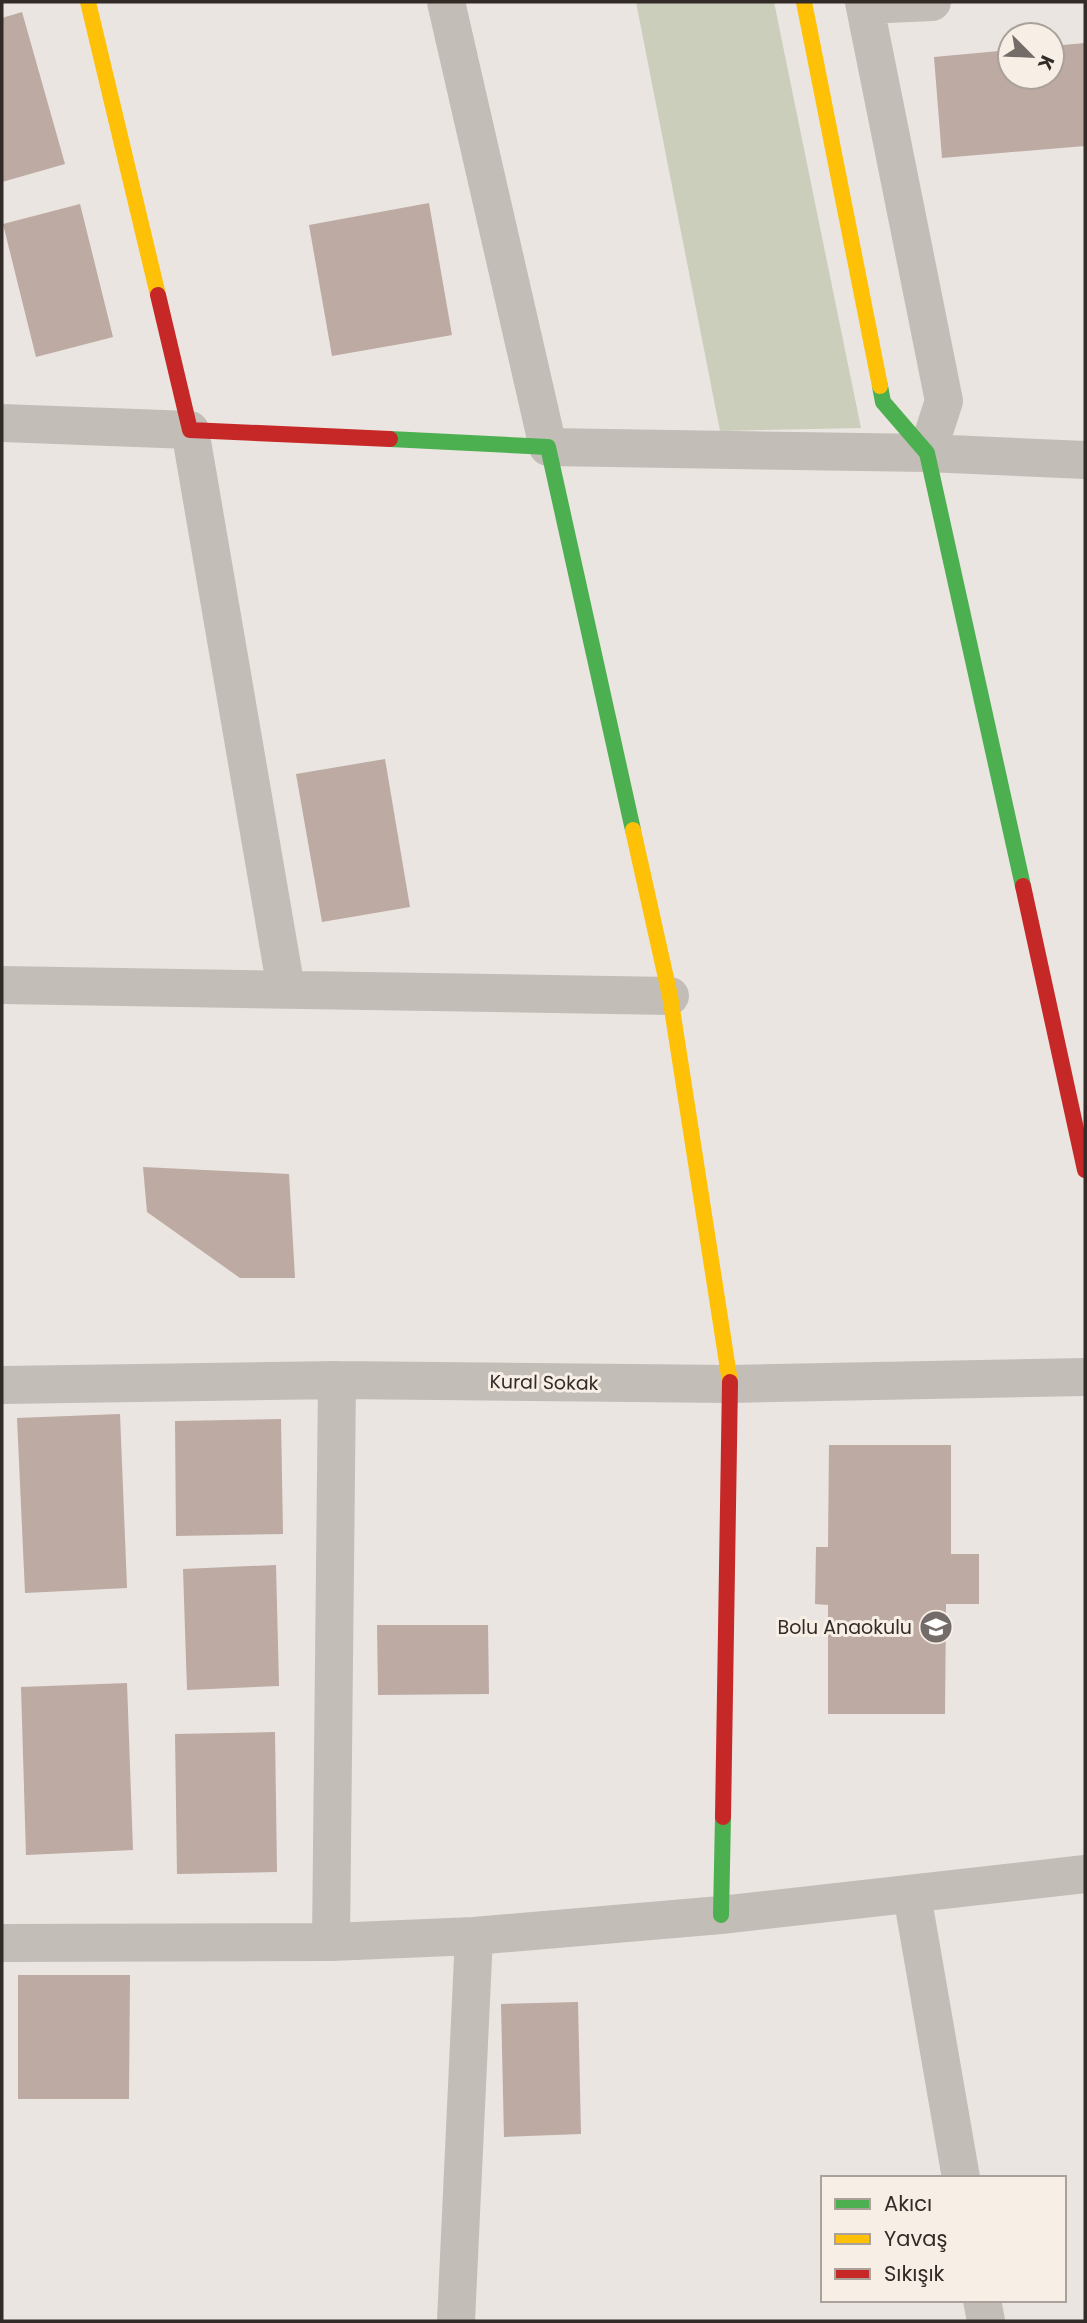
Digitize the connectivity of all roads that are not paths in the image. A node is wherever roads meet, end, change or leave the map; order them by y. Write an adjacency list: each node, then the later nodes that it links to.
1 (88, 2): 7 (street)
2 (446, 2): 8 (street)
3 (804, 2): 9 (street)
4 (932, 2): 5 (street)
5 (864, 4): 9 (street)
6 (2, 423): 7 (street)
7 (190, 430): 8 (street); 12 (street)
8 (548, 447): 9 (street); 13 (street)
9 (927, 453): 10 (street); 14 (street)
10 (1085, 460)
11 (2, 985): 12 (street)
12 (286, 989): 13 (street)
13 (670, 996): 17 (street)
14 (1085, 1170)
15 (1085, 1377): 17 (street, Kural Sokak)
16 (337, 1380): 17 (street, Kural Sokak); 18 (street, Kural Sokak); 23 (street)
17 (730, 1384): 21 (street)
18 (2, 1385)
19 (1085, 1874): 20 (street)
20 (912, 1895): 21 (street); 25 (street)
21 (721, 1915): 22 (street)
22 (474, 1936): 23 (street); 27 (street)
23 (331, 1942): 24 (street)
24 (2, 1943)
25 (961, 2176)
26 (982, 2302): 28 (street)
27 (456, 2321)
28 (986, 2321)

